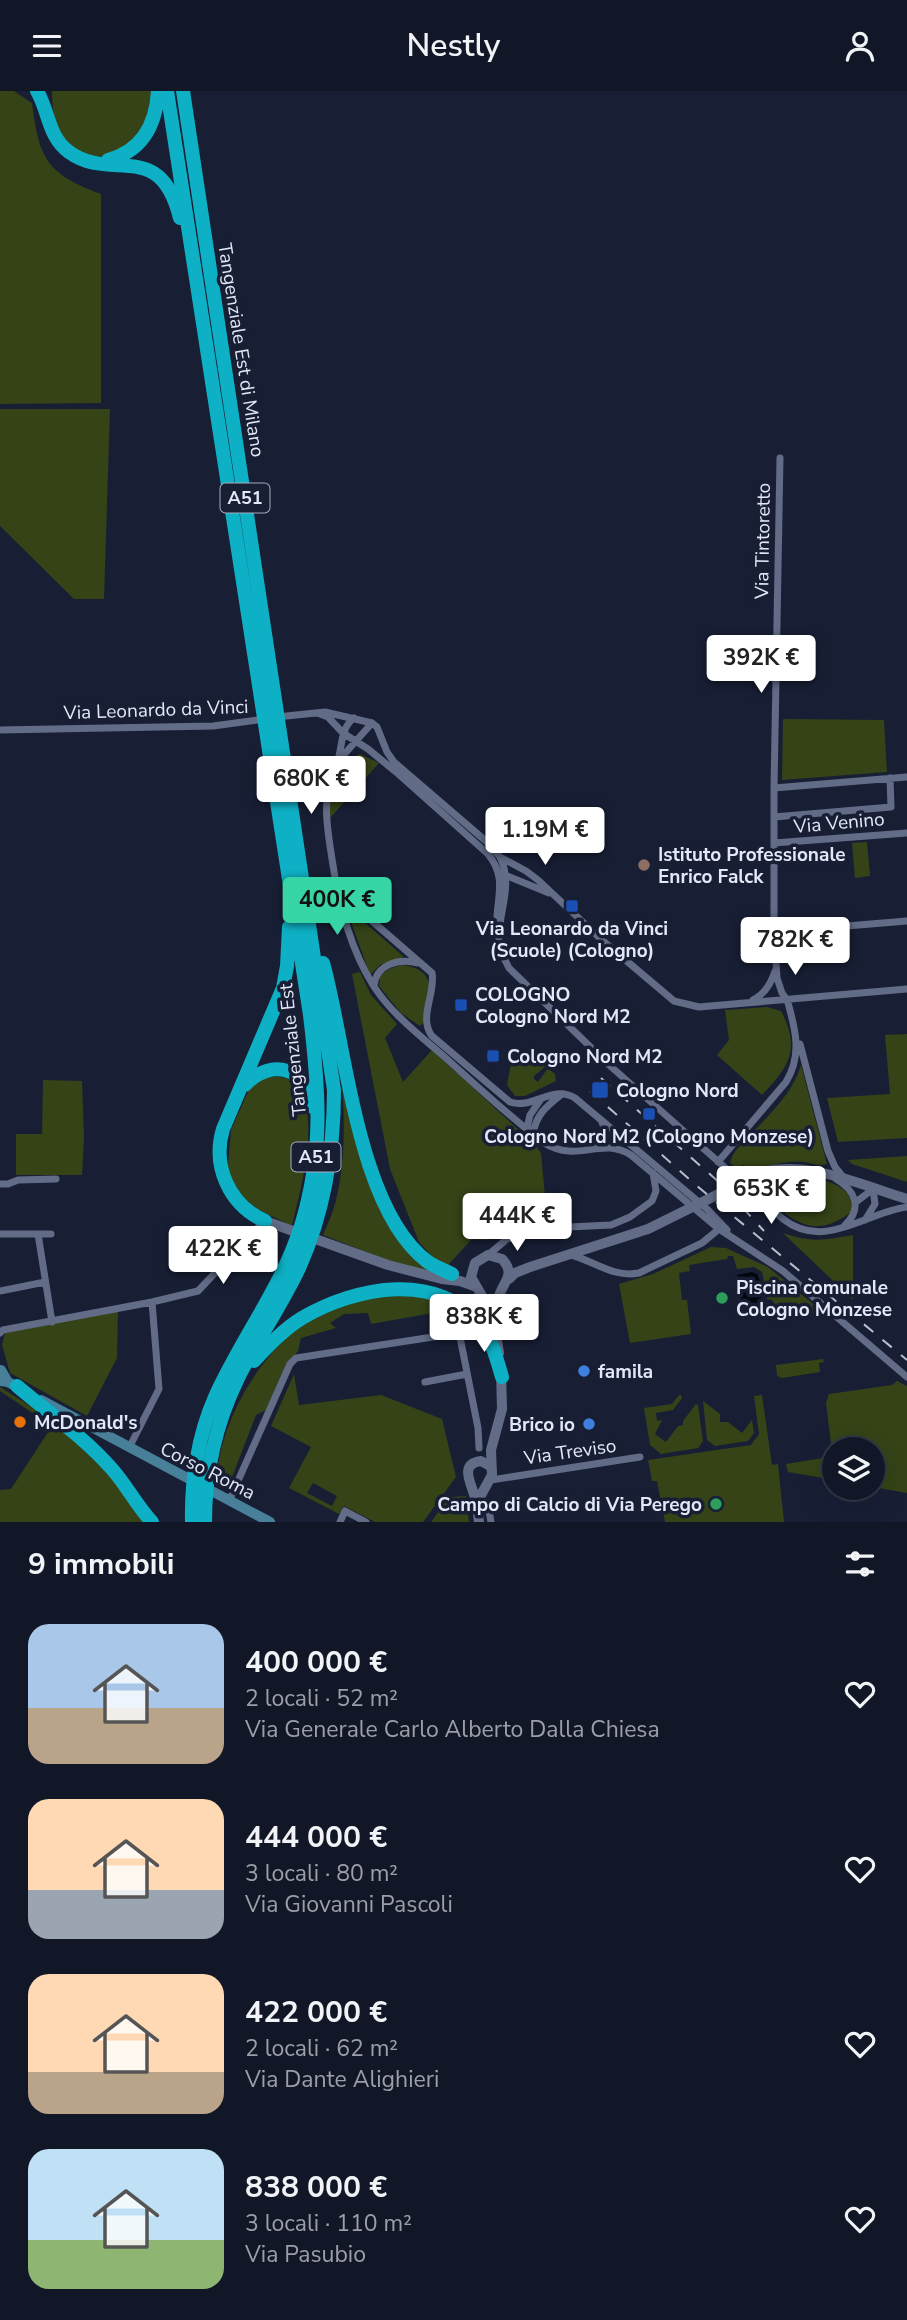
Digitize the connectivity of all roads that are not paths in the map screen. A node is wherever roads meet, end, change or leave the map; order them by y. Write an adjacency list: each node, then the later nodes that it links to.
1 (37, 91): 6 (highway)
2 (48, 91): 6 (highway)
3 (158, 91): 7 (highway)
4 (167, 91): 8 (highway, Tangenziale Est di Milano / A51)
5 (183, 91): 32 (highway, Tangenziale Est di Milano / A51)
6 (48, 119): 7 (highway)
7 (94, 162): 8 (highway)
8 (204, 320): 17 (highway, Tangenziale Est di Milano / A51)
9 (779, 457): 21 (street, Via Tintoretto)
10 (312, 712): 11 (street, Via Leonardo da Vinci); 13 (street, Via Leonardo da Vinci); 14 (street)
11 (354, 718): 12 (street, Via Leonardo da Vinci); 14 (street)
12 (372, 723): 15 (street); 25 (street)
13 (0, 730)
14 (343, 733): 15 (street); 18 (street)
15 (356, 741): 16 (street); 18 (street)
16 (368, 749): 18 (street); 27 (street)
17 (271, 762): 43 (highway); 62 (highway, Tangenziale Est / A51)
18 (337, 762): 28 (street)
19 (907, 777): 20 (street)
20 (890, 778): 21 (street); 22 (street)
21 (774, 788): 22 (street, Via Tintoretto)
22 (774, 817): 24 (street, Via Tintoretto)
23 (907, 832): 24 (street, Via Venino)
24 (774, 843): 34 (street, Via Tintoretto)
25 (500, 857): 26 (street); 27 (street)
26 (518, 867): 27 (street); 30 (street)
27 (504, 873): 29 (street); 31 (street); 35 (street)
28 (334, 876): 37 (street); 38 (street)
29 (525, 883): 30 (street); 31 (street)
30 (552, 894): 41 (street)
31 (505, 901): 35 (street)
32 (306, 905): 75 (highway); 91 (highway, Tangenziale Est / A51)
33 (907, 921): 34 (street)
34 (774, 932): 36 (street, Via Tintoretto)
35 (499, 948): 49 (street)
36 (777, 964): 40 (street, Via Tintoretto); 41 (street)
37 (431, 970): 38 (street); 45 (street)
38 (374, 987): 47 (street)
39 (907, 989): 40 (street)
40 (787, 1000): 41 (street); 42 (street, Via Tintoretto)
41 (751, 1001)
42 (795, 1027): 49 (street, Via Tintoretto); 53 (street, Via Tintoretto)
43 (240, 1091): 62 (highway); 64 (highway)
44 (563, 1094): 45 (street); 46 (street); 47 (street)
45 (541, 1098): 47 (street)
46 (602, 1122): 48 (street); 56 (street)
47 (530, 1131): 48 (street)
48 (596, 1148): 50 (street)
49 (718, 1162): 66 (street)
50 (653, 1173): 55 (street); 59 (street)
51 (832, 1177): 53 (street); 60 (street); 71 (street)
52 (56, 1179): 54 (street)
53 (847, 1181): 57 (street)
54 (0, 1184)
55 (670, 1188): 56 (street); 59 (street); 65 (street)
56 (683, 1188): 65 (street)
57 (873, 1189): 58 (street); 60 (street); 63 (street)
58 (907, 1199)
59 (652, 1201): 70 (street)
60 (856, 1202): 66 (street)
61 (907, 1207): 63 (street)
62 (304, 1214): 109 (highway, Tangenziale Est / A51)
63 (865, 1220): 66 (street)
64 (269, 1222): 76 (street); 82 (street)
65 (719, 1225): 71 (street); 93 (street)
66 (842, 1228)
67 (0, 1234): 68 (street)
68 (38, 1234): 69 (street); 78 (street)
69 (51, 1234)
70 (488, 1255): 73 (street); 74 (street)
71 (566, 1255): 72 (street)
72 (554, 1258): 73 (street); 77 (street)
73 (503, 1261): 77 (street)
74 (472, 1266): 75 (street); 79 (street)
75 (452, 1274): 76 (street)
76 (431, 1276): 79 (street)
77 (509, 1279): 80 (street)
78 (45, 1282): 81 (street); 84 (street)
79 (477, 1289): 80 (street); 85 (street)
80 (502, 1289): 85 (street)
81 (0, 1291)
82 (152, 1302): 84 (street); 98 (street)
83 (456, 1317): 87 (street)
84 (52, 1322): 86 (street)
85 (496, 1327): 92 (street)
86 (0, 1333)
87 (459, 1333): 90 (street); 106 (street)
88 (0, 1364): 89 (main road)
89 (0, 1371): 95 (main road)
90 (467, 1374): 94 (street); 96 (street)
91 (239, 1377): 92 (highway); 110 (highway, Tangenziale Est / A51)
92 (502, 1377): 97 (street)
93 (907, 1377)
94 (425, 1382)
95 (8, 1383): 98 (main road, Corso Roma); 108 (highway)
96 (478, 1428): 97 (street); 99 (street)
97 (496, 1436): 100 (street)
98 (129, 1448): 106 (main road, Corso Roma)
99 (479, 1448)
100 (491, 1450): 102 (street); 103 (street)
101 (640, 1457): 103 (street, Via Treviso)
102 (481, 1461): 103 (street); 104 (street)
103 (491, 1476): 104 (street); 105 (street)
104 (469, 1480): 107 (street)
105 (480, 1497): 107 (street); 115 (street)
106 (226, 1499): 111 (main road, Corso Roma)
107 (477, 1508): 114 (street)
108 (152, 1522)
109 (192, 1522)
110 (205, 1522)
111 (270, 1522)
112 (340, 1522): 113 (street)
113 (366, 1522)
114 (479, 1522)
115 (491, 1522)

